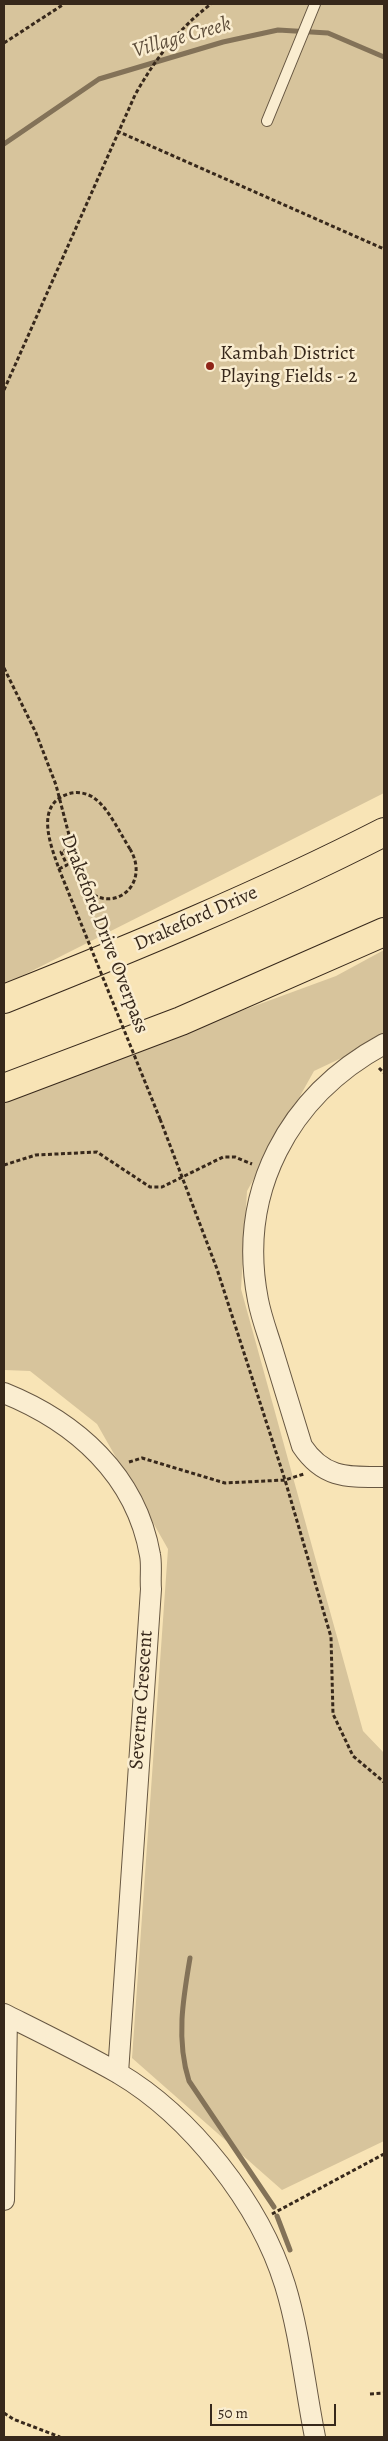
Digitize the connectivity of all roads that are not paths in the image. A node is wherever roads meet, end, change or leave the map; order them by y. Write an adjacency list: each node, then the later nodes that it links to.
1 (314, 5): 2 (lane)
2 (267, 121)
3 (384, 832): 5 (highway, Drakeford Drive)
4 (384, 932): 7 (highway)
5 (4, 999)
6 (384, 1044): 9 (street)
7 (4, 1088)
8 (4, 1394): 11 (street, Severne Crescent)
9 (384, 1477)
10 (5, 2015): 11 (street); 12 (street)
11 (118, 2073): 13 (street)
12 (4, 2200)
13 (315, 2437)

